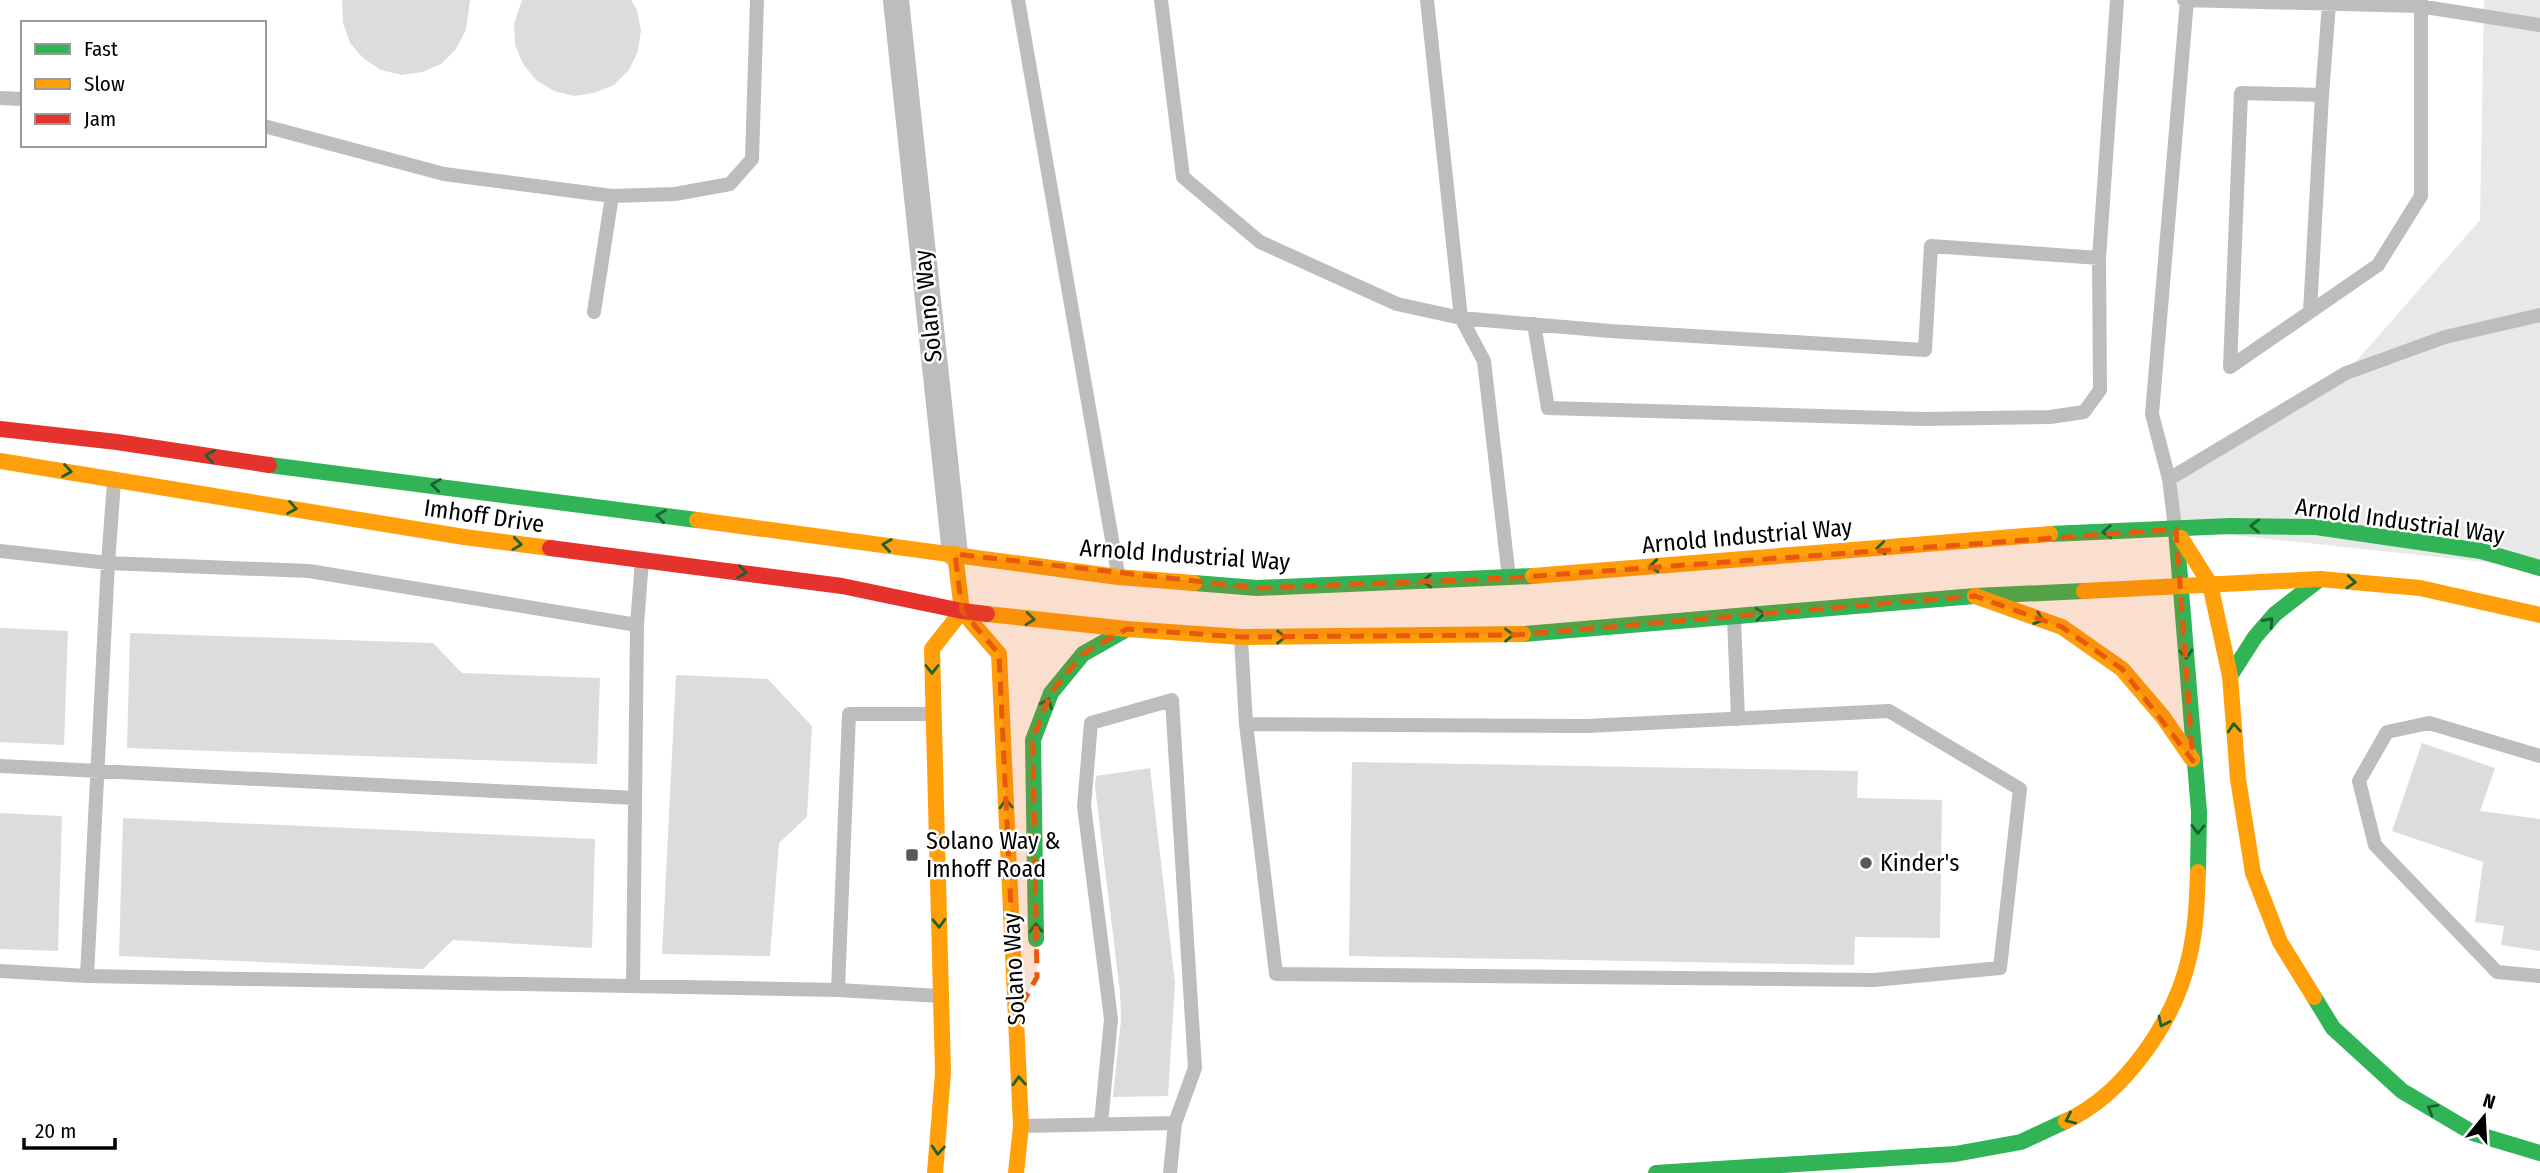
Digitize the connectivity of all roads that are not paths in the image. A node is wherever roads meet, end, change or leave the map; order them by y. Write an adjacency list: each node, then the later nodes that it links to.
1 (757, 0): 15 (lane)
2 (896, 0): 28 (street, Solano Way)
3 (1018, 0): 32 (lane)
4 (1161, 0): 20 (lane)
5 (1427, 0): 20 (lane)
6 (2117, 0): 16 (lane)
7 (2185, 0): 9 (lane); 25 (lane)
8 (2420, 3): 9 (lane); 10 (lane); 18 (lane)
9 (2329, 4): 11 (lane)
10 (2540, 25)
11 (2322, 94): 18 (lane); 18 (lane)
12 (0, 98): 13 (lane)
13 (21, 99)
14 (266, 126): 15 (lane)
15 (612, 196): 17 (lane)
16 (2099, 258): 21 (lane); 21 (lane)
17 (594, 312)
18 (2310, 312)
19 (2540, 315): 25 (lane)
20 (1461, 318): 21 (lane); 33 (lane)
21 (1534, 324)
22 (0, 429): 23 (main road, Imhoff Drive)
23 (116, 460): 24 (main road, Imhoff Drive, one-way to 23); 28 (main road, Imhoff Drive, one-way to 23); 29 (main road, Imhoff Drive, one-way to 29); 30 (lane)
24 (0, 461)
25 (2169, 479): 26 (lane)
26 (2176, 529): 31 (main road, Arnold Industrial Way, one-way to 26); 33 (main road, Arnold Industrial Way, one-way to 33); 35 (main road); 36 (main road)
27 (0, 551): 30 (lane)
28 (955, 554): 32 (main road, Arnold Industrial Way); 38 (main road, Solano Way)
29 (642, 559): 38 (main road, Imhoff Drive, one-way to 38); 41 (lane)
30 (108, 563): 41 (lane); 51 (lane)
31 (2540, 568)
32 (1118, 576): 33 (main road, Arnold Industrial Way, one-way to 32)
33 (1509, 578)
34 (2320, 579): 35 (main road); 39 (main road, one-way to 39); 44 (main road, one-way to 34)
35 (2210, 584): 36 (main road); 44 (main road)
36 (2182, 586): 37 (main road); 49 (main road, one-way to 49)
37 (1975, 596): 40 (main road, one-way to 37); 49 (main road, one-way to 49)
38 (962, 611): 42 (main road, one-way to 42); 45 (main road, one-way to 45); 61 (main road, Solano Way, one-way to 38)
39 (2540, 615)
40 (1734, 616): 43 (main road, one-way to 40); 46 (lane)
41 (637, 625): 52 (lane)
42 (1127, 629): 43 (main road); 53 (main road, one-way to 42)
43 (1241, 637): 47 (lane)
44 (2230, 676): 65 (main road, one-way to 44)
45 (932, 714): 59 (lane); 60 (main road, one-way to 60)
46 (1738, 719): 47 (lane); 47 (lane)
47 (1246, 724)
48 (2540, 756): 56 (lane)
49 (2193, 761): 69 (main road, one-way to 69)
50 (0, 766): 51 (lane)
51 (97, 770): 52 (lane); 55 (lane)
52 (635, 798): 57 (lane)
53 (1037, 949)
54 (0, 971): 55 (lane)
55 (86, 976): 57 (lane)
56 (2540, 976)
57 (633, 986): 59 (lane)
58 (1032, 986): 61 (main road)
59 (838, 990): 60 (lane)
60 (941, 996): 66 (main road, one-way to 66)
61 (1016, 1015): 64 (main road, Solano Way, one-way to 61)
62 (1101, 1123): 63 (lane); 63 (lane); 64 (lane)
63 (1175, 1123): 68 (lane)
64 (1021, 1126): 67 (main road, Solano Way)
65 (2540, 1153)
66 (936, 1173)
67 (1016, 1173)
68 (1170, 1173)
69 (1656, 1173)

